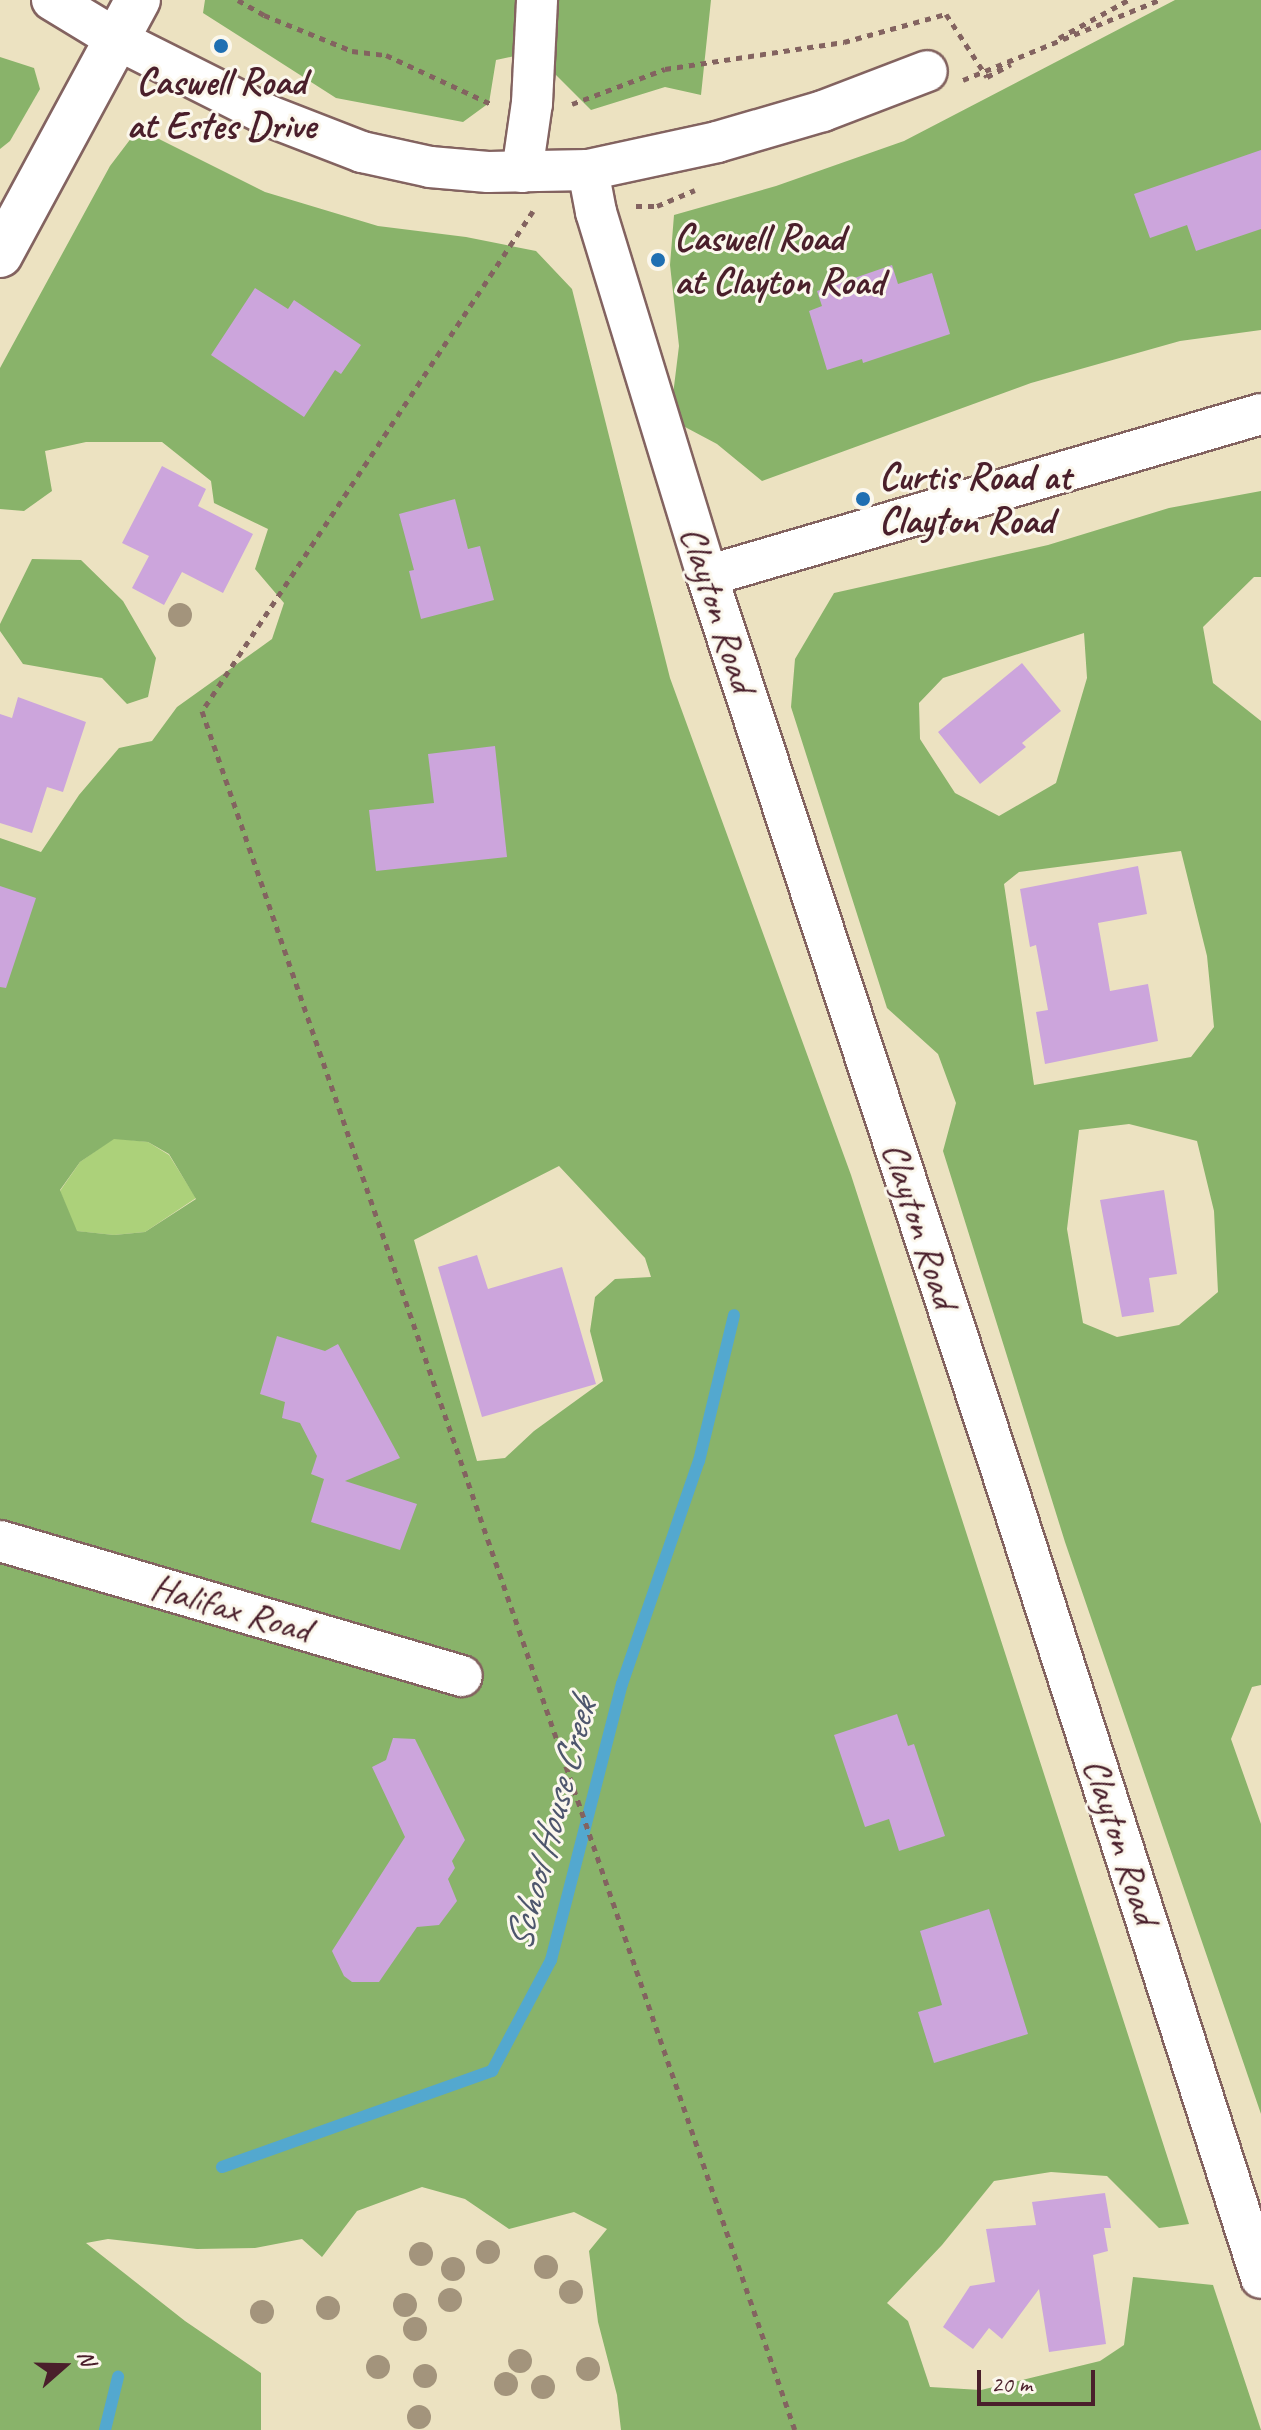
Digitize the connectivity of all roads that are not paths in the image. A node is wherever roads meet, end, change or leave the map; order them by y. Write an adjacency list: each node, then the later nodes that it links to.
1 (52, 0): 4 (street)
2 (138, 0): 4 (main road)
3 (537, 0): 7 (street)
4 (118, 40): 7 (street); 8 (main road)
5 (927, 71): 6 (street)
6 (588, 170): 7 (street); 10 (street, Clayton Road)
7 (528, 189)
8 (0, 255)
9 (1261, 414): 10 (street)
10 (707, 576): 13 (street, Clayton Road)
11 (0, 1541): 12 (street, Halifax Road)
12 (462, 1676)
13 (1261, 2278)

